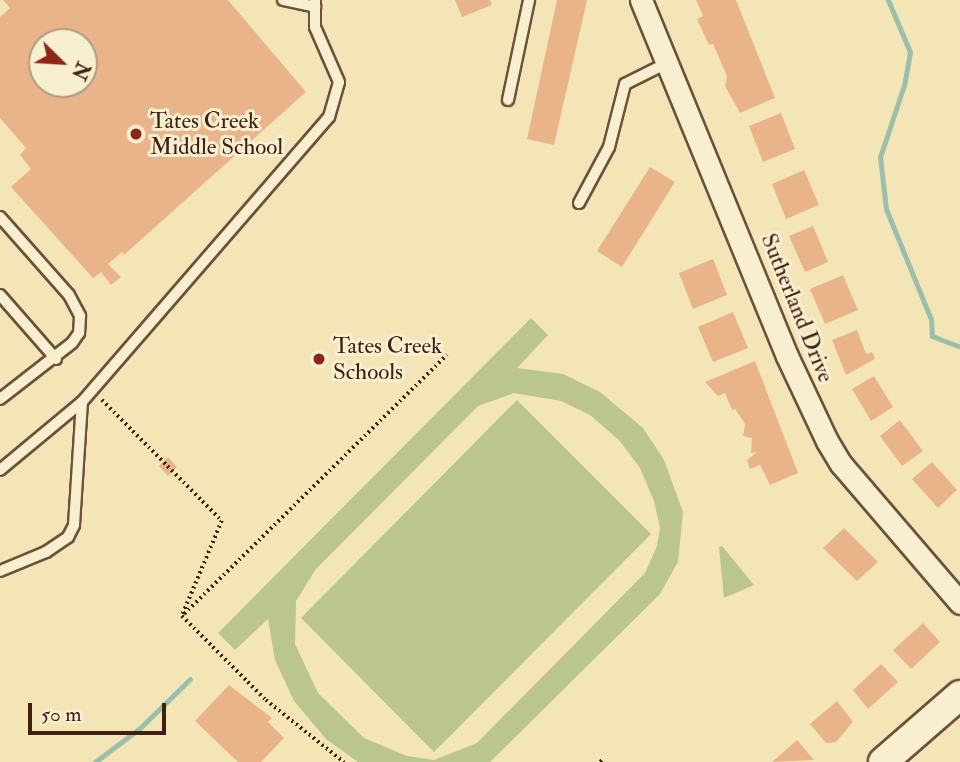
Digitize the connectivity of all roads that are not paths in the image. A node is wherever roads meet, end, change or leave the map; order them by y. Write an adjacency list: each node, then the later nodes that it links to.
1 (283, 0): 4 (lane)
2 (529, 0): 6 (lane)
3 (641, 0): 5 (street, Sutherland Drive)
4 (315, 3): 12 (lane)
5 (667, 63): 7 (lane); 15 (street, Sutherland Drive)
6 (508, 100)
7 (579, 203)
8 (0, 217): 10 (lane)
9 (0, 295): 10 (lane)
10 (56, 359): 11 (lane)
11 (0, 399)
12 (82, 402): 13 (lane); 14 (lane)
13 (0, 470)
14 (0, 571)
15 (960, 603)
16 (960, 695): 17 (street)
17 (883, 762)

